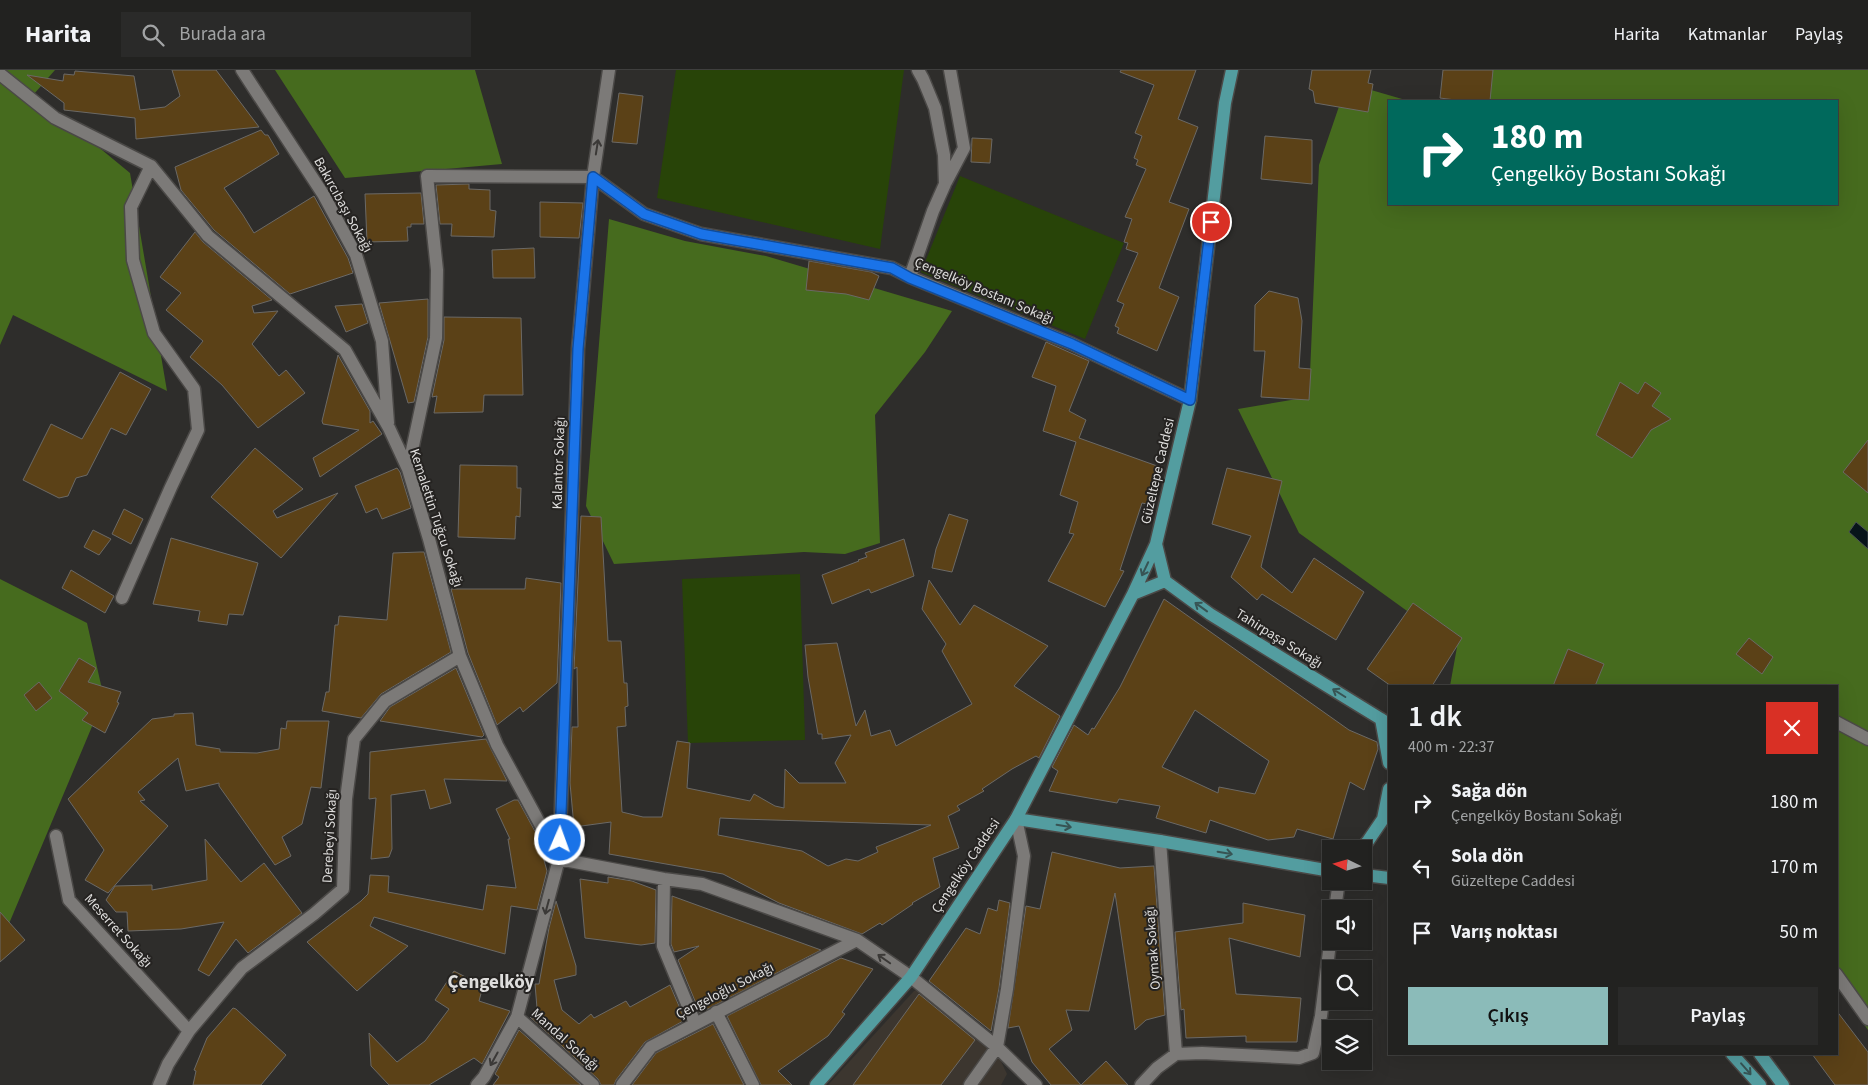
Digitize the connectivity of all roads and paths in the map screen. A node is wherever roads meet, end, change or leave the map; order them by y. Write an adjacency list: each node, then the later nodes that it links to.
1 (242, 70): 12 (street, Bakırcıbaşı Sokağı)
2 (609, 70): 8 (street, Kalantor Sokağı, one-way to 2)
3 (918, 70): 9 (street)
4 (950, 70): 9 (street)
5 (1232, 70): 11 (main road, Güzeltepe Caddesi)
6 (0, 74): 7 (street, Kemalettin Tuğcu Sokağı)
7 (151, 166): 12 (street, Kemalettin Tuğcu Sokağı); 17 (street)
8 (593, 177): 10 (street, Çengelköy Bostanı Sokağı); 13 (street); 28 (street, Kalantor Sokağı)
9 (945, 184): 10 (street)
10 (910, 278): 11 (street, Çengelköy Bostanı Sokağı)
11 (1190, 400): 14 (main road, Güzeltepe Caddesi)
12 (389, 428): 13 (street, Kemalettin Tuğcu Sokağı)
13 (408, 469): 18 (street, Kemalettin Tuğcu Sokağı)
14 (1156, 544): 15 (main road); 16 (main road, Güzeltepe Caddesi, one-way to 16)
15 (1165, 581): 16 (main road); 19 (main road, Tahirpaşa Sokağı, one-way to 15)
16 (1133, 594): 24 (main road, Güzeltepe Caddesi)
17 (122, 598)
18 (460, 656): 28 (street, Kemalettin Tuğcu Sokağı); 41 (street, Derebeyi Sokağı)
19 (1385, 721): 22 (main road)
20 (1838, 723): 21 (street)
21 (1868, 739)
22 (1388, 752)
23 (1388, 794): 26 (main road)
24 (1016, 819): 27 (main road, Çengelköy Caddesi, one-way to 27); 35 (main road, Çengelköy Caddesi); 42 (street)
25 (56, 836): 41 (street, Meserret Sokağı)
26 (1369, 840)
27 (1160, 841): 29 (main road, Çengelköy Caddesi, one-way to 29); 43 (street, Oymak Sokağı)
28 (559, 859): 32 (street); 38 (street, Kalantor Sokağı, one-way to 38)
29 (1322, 869)
30 (1372, 875): 31 (main road)
31 (1388, 878)
32 (664, 879): 33 (street); 40 (street)
33 (857, 940): 35 (street, one-way to 33); 37 (street, Çengeloğlu Sokağı)
34 (1329, 950): 43 (street)
35 (910, 977): 42 (street); 51 (main road, Çengelköy Caddesi)
36 (1838, 977): 39 (street)
37 (716, 1012): 40 (street, Çengeloğlu Sokağı); 50 (street)
38 (517, 1017): 47 (street, Kalantor Sokağı, one-way to 47); 48 (street, Mandal Sokağı)
39 (1868, 1019)
40 (695, 1022): 49 (street, Çengeloğlu Sokağı)
41 (189, 1031): 46 (street, Derebeyi Sokağı)
42 (997, 1048): 52 (street); 53 (street)
43 (1176, 1054): 54 (street)
44 (1733, 1055): 55 (main road, one-way to 55)
45 (1761, 1055): 56 (main road)
46 (162, 1084)
47 (477, 1085)
48 (593, 1085)
49 (622, 1085)
50 (753, 1085)
51 (816, 1085)
52 (970, 1085)
53 (1036, 1085)
54 (1141, 1085)
55 (1760, 1085)
56 (1783, 1085)

